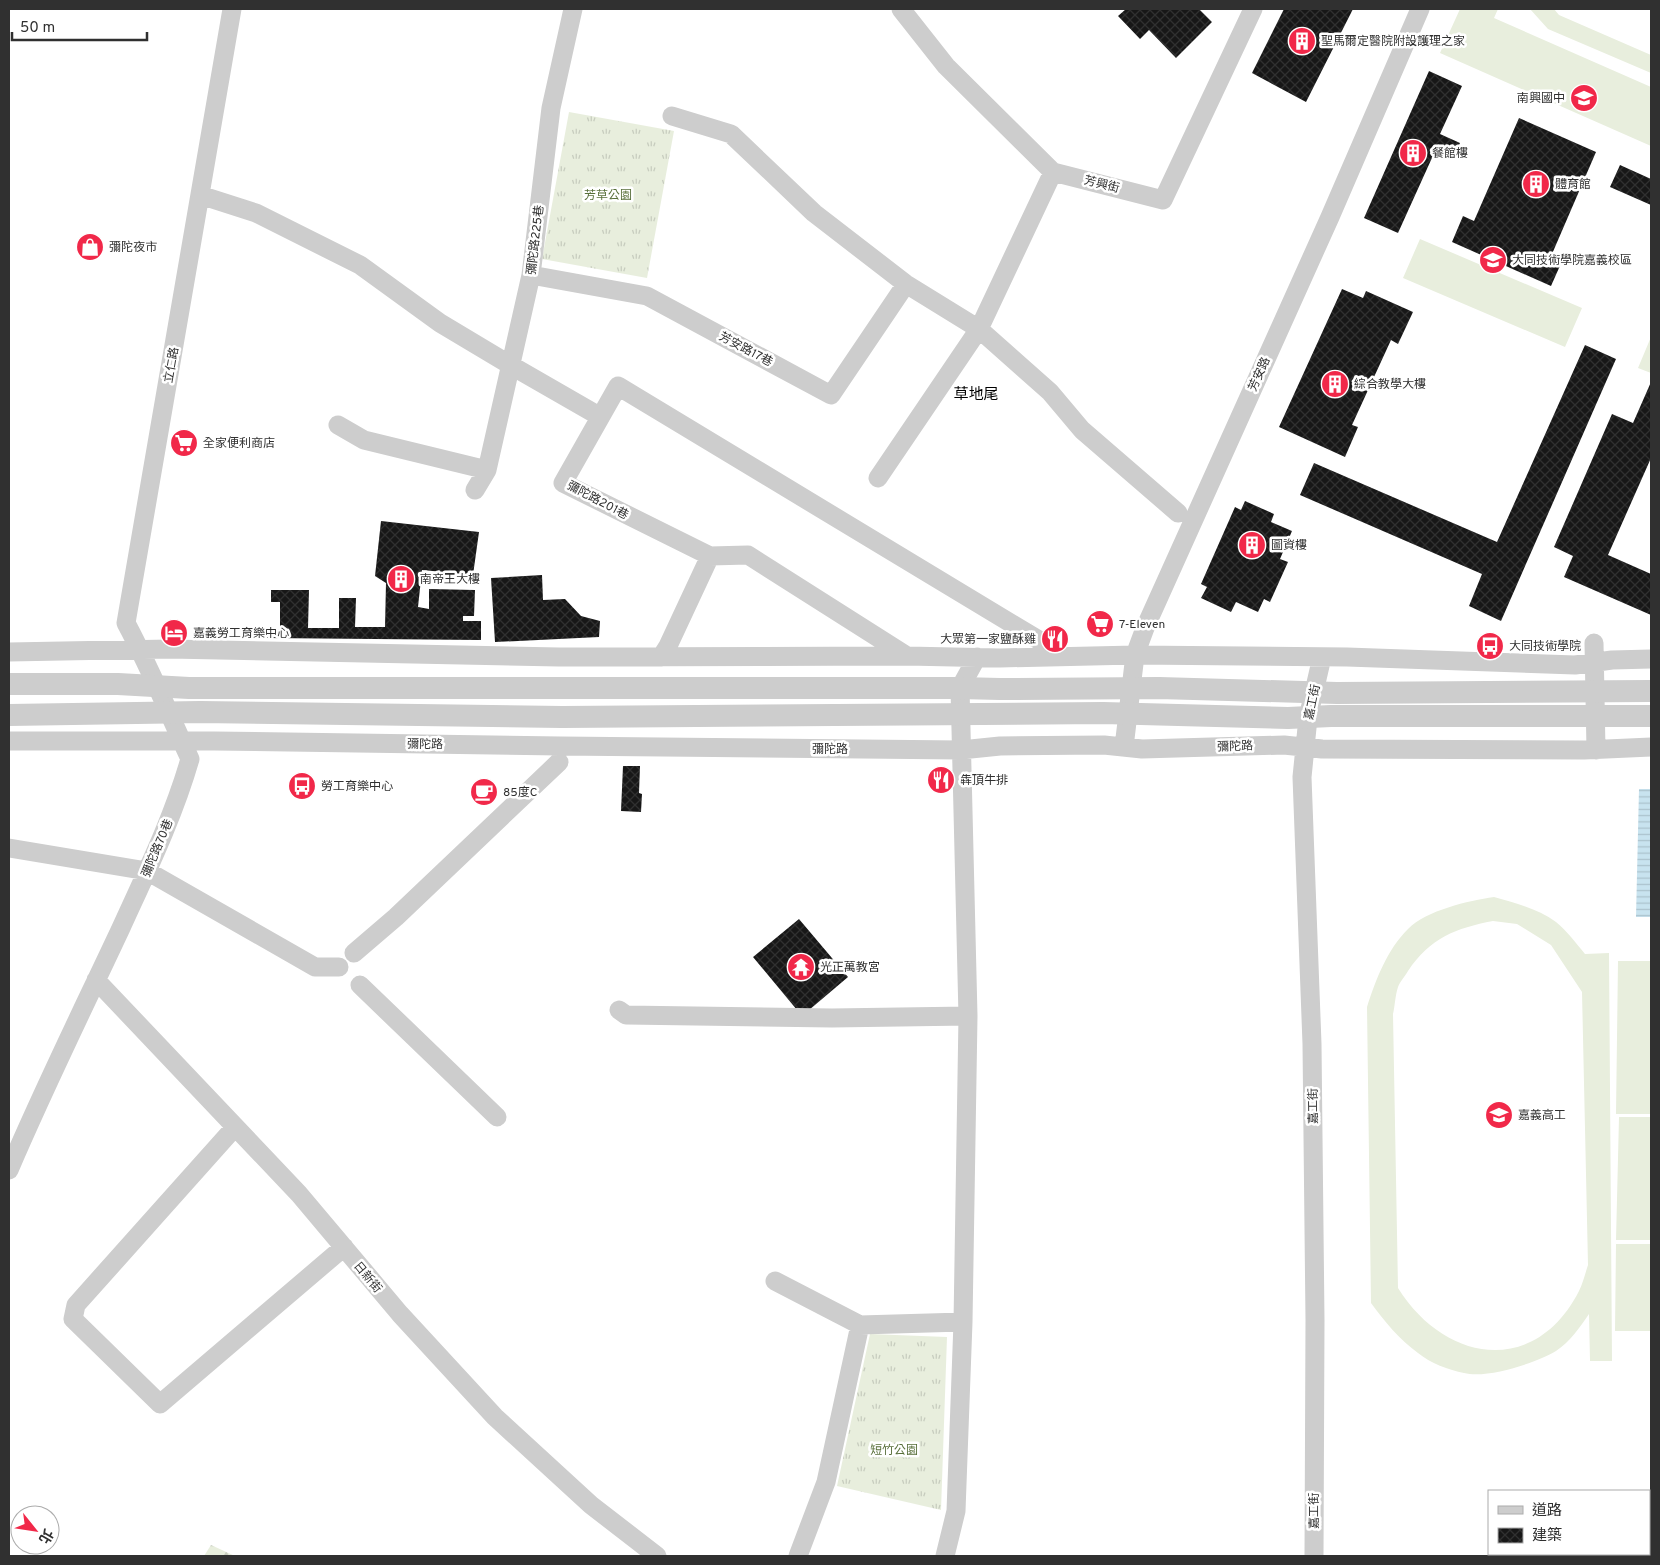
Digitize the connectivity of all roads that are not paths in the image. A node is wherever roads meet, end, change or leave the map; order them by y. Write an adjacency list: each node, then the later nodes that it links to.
1 (232, 9): 8 (street, 立仁路)
2 (573, 9): 9 (street, 彌陀路225巷)
3 (901, 9): 7 (street)
4 (1253, 9): 7 (street, 芳興街)
5 (1420, 9): 24 (street, 芳安路)
6 (672, 116): 10 (street)
7 (1053, 172): 11 (street)
8 (200, 195): 12 (street); 22 (street, 立仁路)
9 (531, 275): 10 (street, 芳安路17巷); 12 (street, 彌陀路225巷)
10 (906, 284): 11 (street)
11 (979, 330): 16 (street); 18 (street)
12 (512, 366): 13 (street); 15 (street, 彌陀路225巷)
13 (599, 416): 19 (street, 彌陀路201巷); 20 (street)
14 (338, 425): 15 (street)
15 (488, 470): 17 (street)
16 (878, 478)
17 (475, 490)
18 (1178, 514)
19 (710, 556): 25 (street); 26 (street)
20 (1042, 642)
21 (1594, 643): 30 (street)
22 (139, 649): 23 (street); 26 (street); 32 (street, 立仁路)
23 (9, 652)
24 (1134, 655): 27 (street); 28 (street); 34 (street, 芳安路)
25 (907, 656): 26 (street); 27 (street)
26 (660, 657)
27 (977, 657): 33 (street)
28 (1322, 657): 30 (street); 37 (street, 嘉工街)
29 (1651, 659): 30 (street)
30 (1594, 662): 35 (street)
31 (9, 684): 32 (street)
32 (158, 687): 33 (street); 38 (street, 立仁路)
33 (960, 688): 34 (street); 39 (street)
34 (1130, 688): 37 (street); 40 (street, 芳安路)
35 (1594, 691): 36 (street); 37 (street); 43 (street)
36 (1651, 691)
37 (1314, 692): 44 (street, 嘉工街)
38 (168, 713): 39 (street); 41 (street); 45 (street, 彌陀路70巷)
39 (960, 714): 40 (street); 50 (street)
40 (1129, 714): 44 (street); 48 (street, 芳安路)
41 (9, 715)
42 (1651, 716): 43 (street)
43 (1595, 717): 44 (street); 51 (street)
44 (1308, 718): 47 (street, 嘉工街)
45 (182, 740): 46 (street, 彌陀路); 50 (street, 彌陀路); 54 (street, 彌陀路70巷)
46 (9, 741)
47 (1304, 746): 48 (street, 彌陀路); 51 (street, 彌陀路); 71 (street, 嘉工街)
48 (1124, 747): 50 (street, 彌陀路)
49 (1651, 747): 51 (street, 彌陀路)
50 (961, 750): 60 (street)
51 (1596, 750)
52 (560, 762): 55 (street)
53 (9, 848): 54 (street)
54 (147, 871): 56 (street); 57 (street, 彌陀路70巷)
55 (354, 954)
56 (339, 967)
57 (96, 980): 62 (street, 日新街); 63 (street, 彌陀路70巷)
58 (360, 986): 61 (street)
59 (619, 1010): 60 (street)
60 (968, 1016): 66 (street)
61 (497, 1117)
62 (234, 1127): 64 (street, 日新街); 64 (street)
63 (9, 1170)
64 (344, 1247): 68 (street, 日新街)
65 (775, 1282): 67 (street)
66 (963, 1322): 67 (street); 70 (street)
67 (860, 1325): 69 (street)
68 (657, 1556)
69 (798, 1556)
70 (944, 1556)
71 (1314, 1556)

